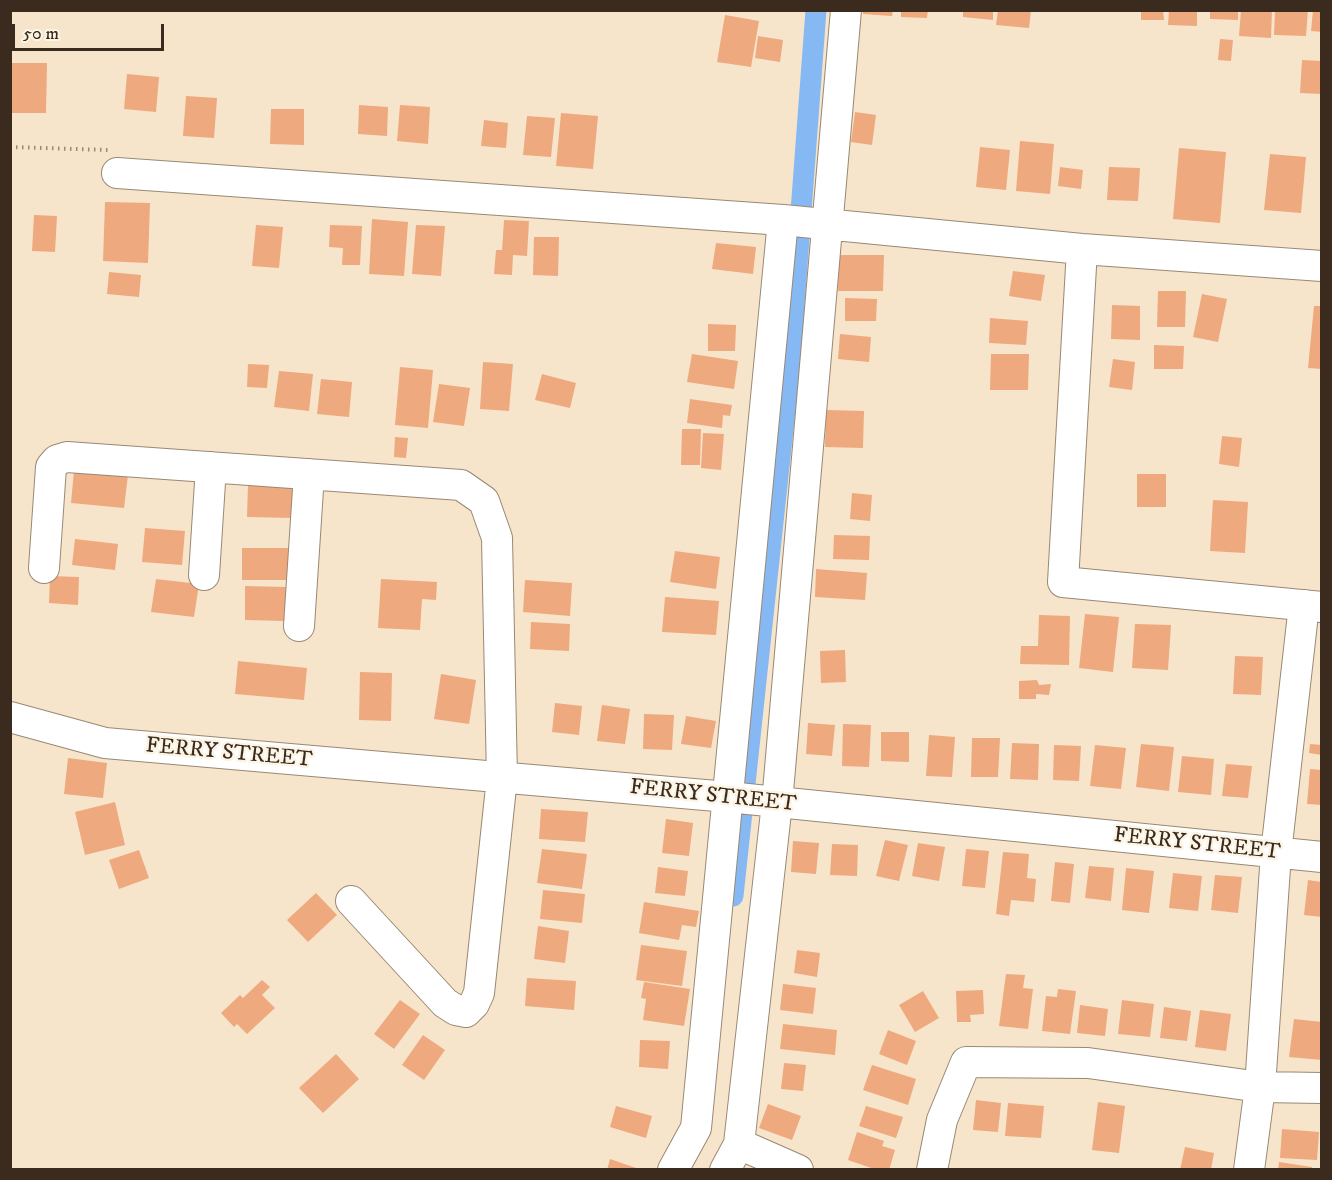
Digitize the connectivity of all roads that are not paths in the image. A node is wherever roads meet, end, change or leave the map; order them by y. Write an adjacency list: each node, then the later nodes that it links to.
1 (846, 10): 4 (street)
2 (117, 173): 3 (street)
3 (783, 220): 4 (street); 15 (street)
4 (827, 226): 5 (street); 16 (street)
5 (1082, 249): 6 (street); 11 (street)
6 (1322, 266)
7 (211, 468): 8 (street); 9 (street); 10 (street)
8 (309, 474): 12 (street); 14 (street)
9 (44, 568)
10 (204, 575)
11 (1313, 606): 17 (street)
12 (299, 626)
13 (10, 717): 14 (street, FERRY STREET)
14 (502, 778): 15 (street, FERRY STREET); 19 (street)
15 (728, 796): 16 (street, FERRY STREET); 23 (street)
16 (777, 803): 17 (street, FERRY STREET); 22 (street)
17 (1276, 853): 18 (street, FERRY STREET); 20 (street)
18 (1322, 857)
19 (351, 901)
20 (1260, 1087): 21 (street); 26 (street); 27 (street)
21 (1322, 1088)
22 (739, 1144): 24 (street); 25 (street)
23 (673, 1170)
24 (725, 1170)
25 (798, 1170)
26 (932, 1170)
27 (1249, 1170)

